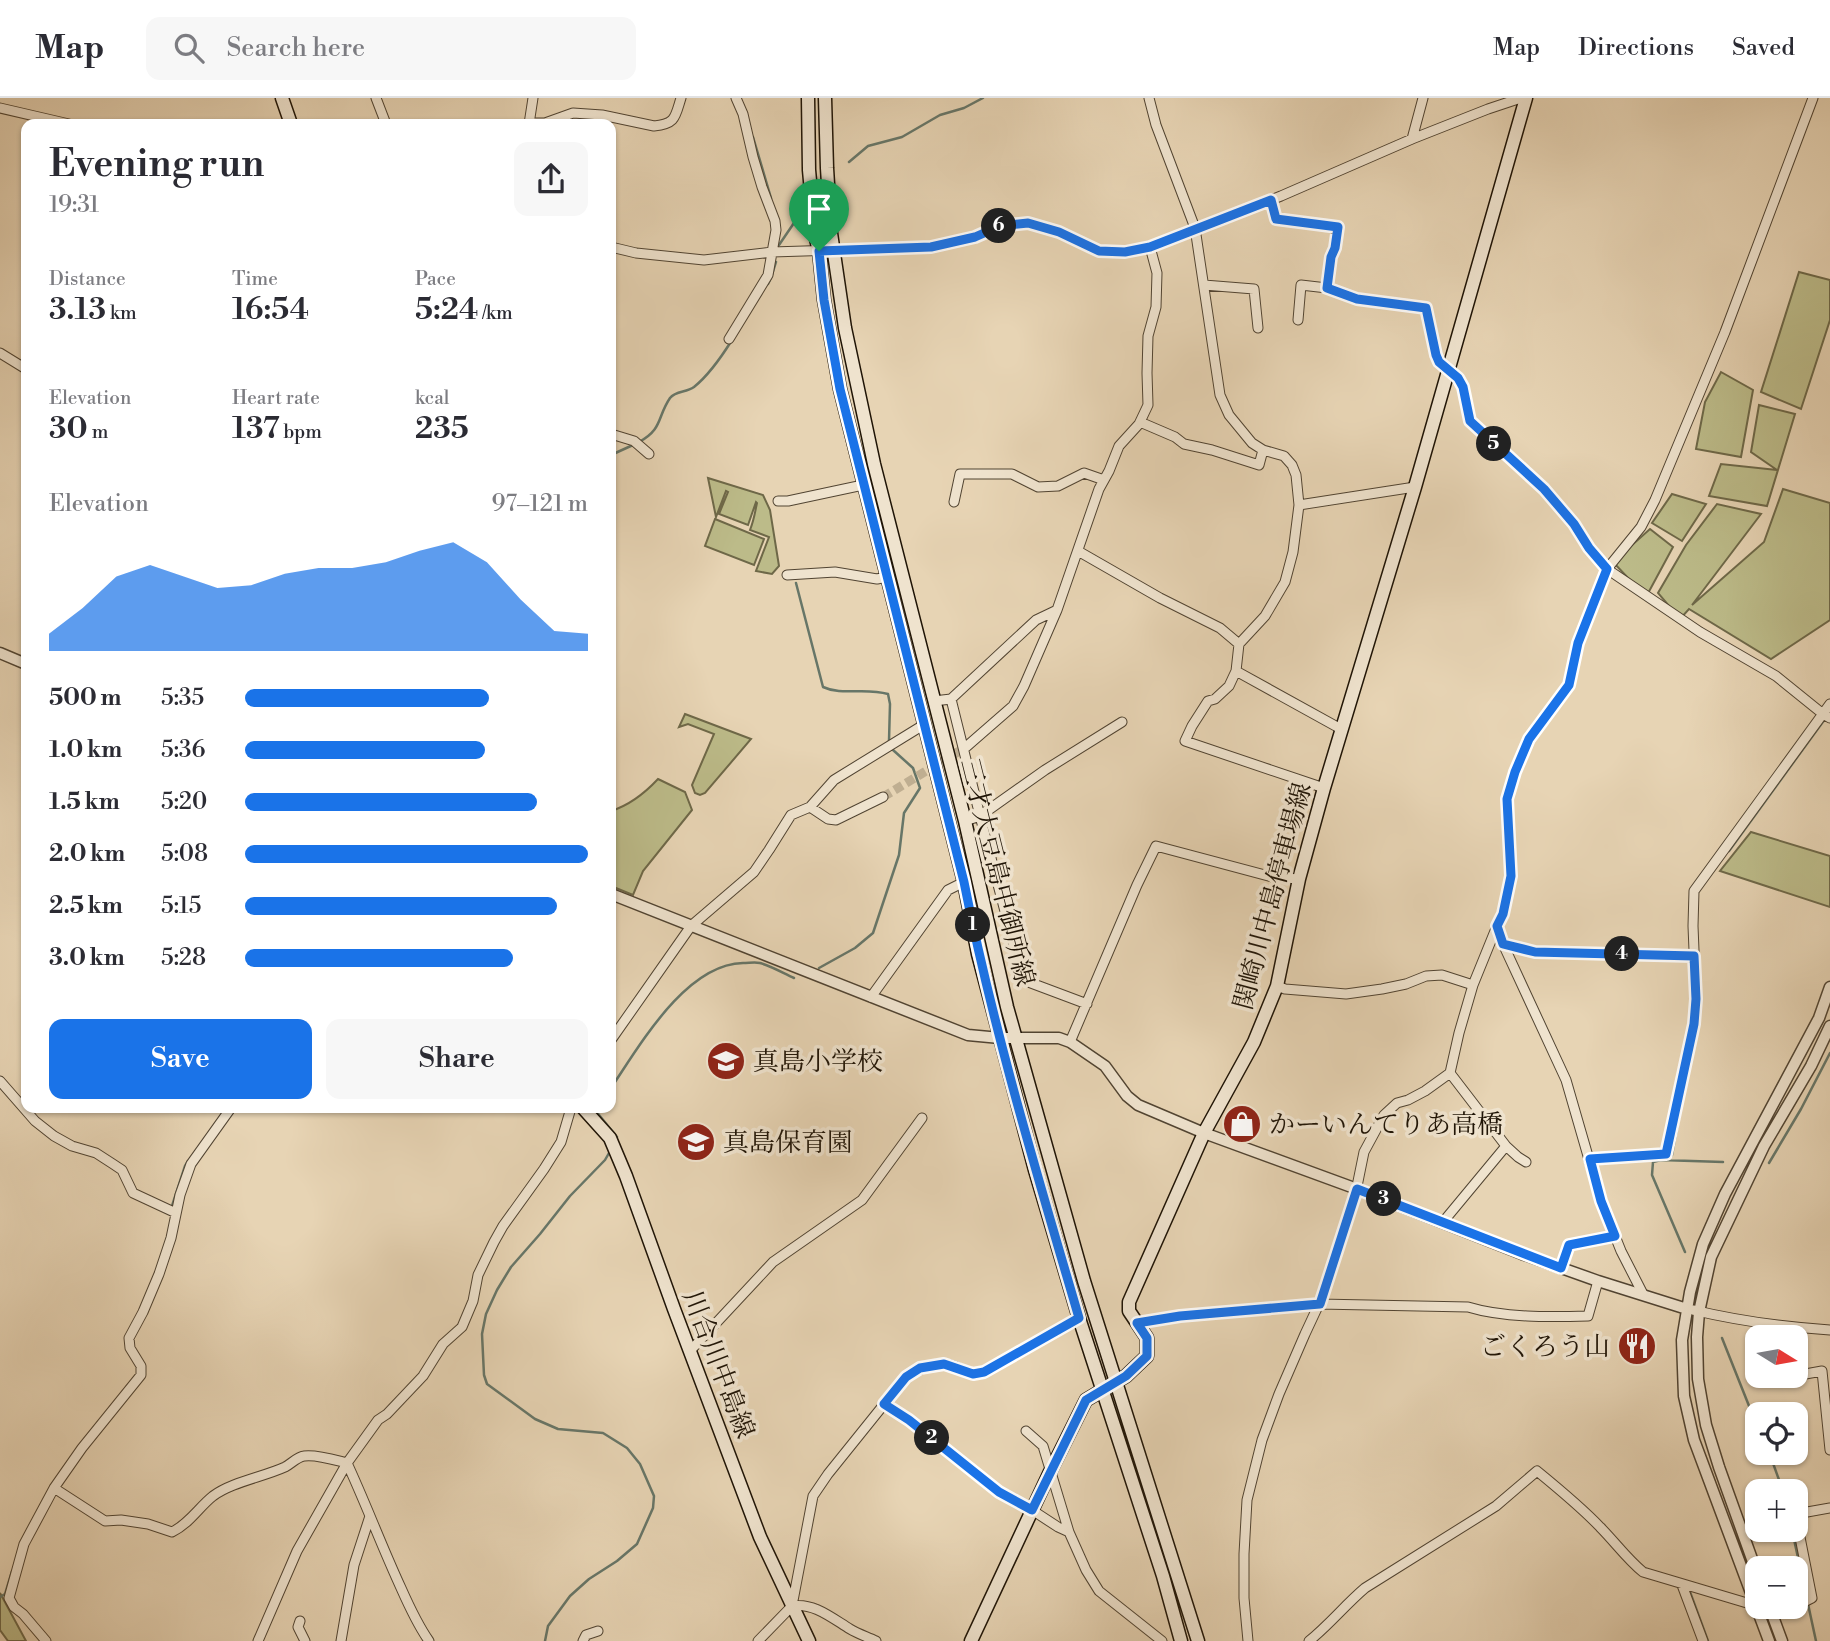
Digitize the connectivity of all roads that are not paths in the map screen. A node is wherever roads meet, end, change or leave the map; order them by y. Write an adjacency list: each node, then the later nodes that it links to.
1 (282, 98): 14 (main road)
2 (376, 98): 15 (street)
3 (533, 98): 16 (street)
4 (681, 98): 17 (street)
5 (736, 98): 25 (street)
6 (808, 98): 24 (main road, 三才大豆島中御所線)
7 (825, 98): 23 (main road, 三才大豆島中御所線)
8 (1149, 98): 20 (street)
9 (1423, 98): 18 (street)
10 (1524, 98): 18 (street); 33 (main road, 関崎川中島停車場線)
11 (1813, 98): 45 (street)
12 (0, 108): 13 (street)
13 (47, 119)
14 (289, 119)
15 (384, 119)
16 (530, 119)
17 (556, 119)
18 (1412, 139): 19 (street)
19 (1271, 200): 20 (street); 27 (street)
20 (1195, 229): 21 (street); 26 (street)
21 (1150, 247): 23 (street); 34 (street)
22 (616, 248): 25 (street)
23 (834, 250): 24 (street); 54 (main road, 三才大豆島中御所線)
24 (819, 251): 25 (street); 39 (main road, 三才大豆島中御所線)
25 (772, 252): 30 (street)
26 (1204, 285): 29 (street); 36 (street)
27 (1327, 288): 28 (street); 33 (street)
28 (1298, 320)
29 (1258, 328)
30 (729, 339)
31 (0, 353): 32 (street)
32 (21, 366)
33 (1448, 370): 40 (main road, 関崎川中島停車場線); 45 (street)
34 (1140, 422): 36 (street); 38 (street)
35 (616, 436): 37 (street)
36 (1263, 450): 43 (street)
37 (649, 454)
38 (1104, 480): 42 (street); 44 (street)
39 (863, 485): 41 (street); 47 (main road, 三才大豆島中御所線)
40 (1415, 487): 43 (street); 59 (main road, 関崎川中島停車場線)
41 (778, 500)
42 (954, 502)
43 (1299, 505): 49 (street)
44 (1078, 551): 48 (street); 49 (street)
45 (1607, 569): 56 (street); 70 (street)
46 (788, 575): 47 (street)
47 (887, 577): 58 (main road, 三才大豆島中御所線)
48 (1057, 610): 53 (street); 60 (street)
49 (1239, 644): 52 (street)
50 (0, 653): 51 (street)
51 (21, 663)
52 (1236, 671): 59 (street); 61 (street)
53 (951, 699): 54 (street); 64 (street)
54 (934, 701): 65 (main road, 三才大豆島中御所線)
55 (1830, 704): 56 (street)
56 (1827, 717): 72 (street)
57 (1122, 722): 64 (street)
58 (925, 724): 63 (street); 67 (main road, 三才大豆島中御所線)
59 (1341, 729): 61 (main road, 関崎川中島停車場線)
60 (966, 747)
61 (1324, 788): 66 (main road, 関崎川中島停車場線)
62 (883, 797): 63 (street)
63 (810, 807): 69 (street)
64 (979, 816): 65 (street); 77 (street)
65 (965, 821): 81 (main road, 三才大豆島中御所線)
66 (1300, 879): 74 (main road, 関崎川中島停車場線); 77 (street)
67 (964, 882): 76 (street); 80 (main road, 三才大豆島中御所線)
68 (616, 896): 69 (street)
69 (691, 926): 76 (street); 79 (street)
70 (1497, 926): 71 (street); 73 (street)
71 (1503, 944): 72 (street); 93 (street)
72 (1694, 956): 93 (street)
73 (1473, 985): 74 (street); 83 (street)
74 (1277, 986): 91 (main road, 関崎川中島停車場線)
75 (1830, 987): 103 (street)
76 (871, 997): 80 (street)
77 (1087, 1004): 82 (street)
78 (1830, 1026): 104 (street)
79 (616, 1033)
80 (1000, 1038): 81 (street); 105 (main road, 三才大豆島中御所線)
81 (1016, 1038): 82 (street); 112 (main road, 三才大豆島中御所線)
82 (1070, 1042): 91 (street)
83 (1450, 1073): 92 (street); 95 (street)
84 (0, 1081): 85 (street)
85 (21, 1105)
86 (28, 1113): 96 (street)
87 (227, 1113): 96 (street)
88 (570, 1113): 117 (street)
89 (578, 1113): 110 (main road, 川合川中島線)
90 (922, 1118): 110 (street)
91 (1204, 1133): 95 (street); 106 (main road, 関崎川中島停車場線)
92 (1506, 1146): 94 (street); 97 (street)
93 (1590, 1159): 98 (street)
94 (1526, 1162)
95 (1357, 1189): 97 (street); 102 (street)
96 (176, 1213): 119 (street)
97 (1443, 1222): 99 (street)
98 (1615, 1236): 99 (street); 101 (street)
99 (1561, 1268): 100 (street)
100 (1598, 1281): 101 (street); 102 (street)
101 (1643, 1294): 103 (street)
102 (1320, 1304): 106 (street); 149 (street)
103 (1687, 1309): 104 (street); 126 (street)
104 (1699, 1312): 107 (street); 125 (street)
105 (1079, 1318): 113 (main road, 三才大豆島中御所線); 114 (street)
106 (1137, 1323): 112 (main road, 関崎川中島停車場線)
107 (1763, 1325)
108 (1830, 1330): 109 (street)
109 (1808, 1331)
110 (690, 1351): 131 (main road, 川合川中島線)
111 (1808, 1374): 116 (street)
112 (1116, 1381): 113 (main road, 関崎川中島停車場線); 148 (main road, 三才大豆島中御所線)
113 (1103, 1389): 118 (main road, 関崎川中島停車場線); 147 (main road, 三才大豆島中御所線)
114 (884, 1404): 121 (street); 131 (street)
115 (1026, 1431): 118 (street)
116 (1830, 1450)
117 (347, 1463): 119 (street); 123 (street); 138 (street)
118 (1050, 1472): 121 (main road, 関崎川中島停車場線); 124 (street)
119 (54, 1488): 137 (street)
120 (1830, 1508): 122 (street)
121 (1032, 1510): 124 (street); 145 (main road, 関崎川中島停車場線)
122 (1808, 1513)
123 (370, 1516): 140 (street); 141 (street)
124 (1069, 1532): 146 (street)
125 (1751, 1556)
126 (1745, 1574)
127 (1808, 1578): 129 (street)
128 (1682, 1584): 130 (street); 150 (street); 151 (street)
129 (1808, 1600)
130 (1745, 1602)
131 (792, 1606): 142 (street); 143 (main road, 川合川中島線); 144 (street)
132 (1761, 1619): 152 (street)
133 (1774, 1619): 153 (street)
134 (300, 1621): 139 (street)
135 (598, 1631): 136 (street)
136 (584, 1635)
137 (46, 1641)
138 (258, 1641)
139 (305, 1641)
140 (341, 1641)
141 (429, 1641)
142 (758, 1641)
143 (809, 1641)
144 (876, 1641)
145 (971, 1641)
146 (1163, 1641)
147 (1181, 1641)
148 (1198, 1641)
149 (1248, 1641)
150 (1309, 1641)
151 (1703, 1641)
152 (1769, 1641)
153 (1782, 1641)

